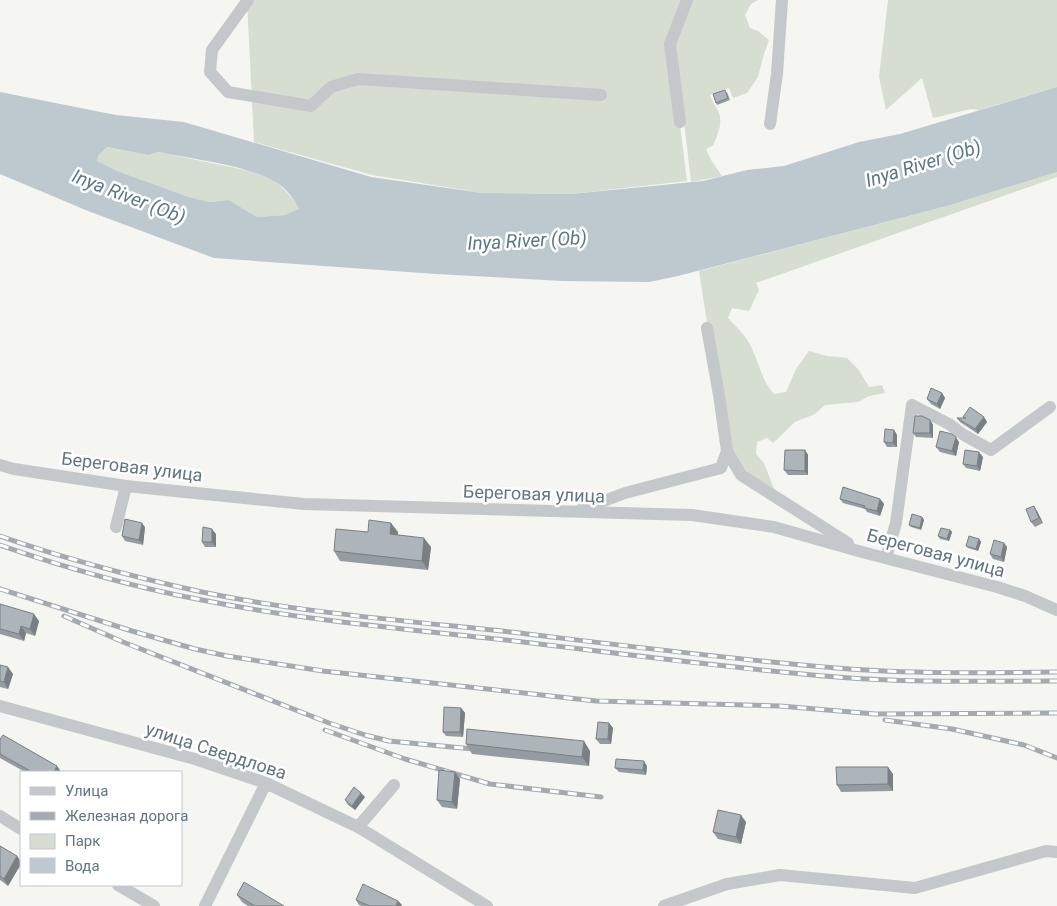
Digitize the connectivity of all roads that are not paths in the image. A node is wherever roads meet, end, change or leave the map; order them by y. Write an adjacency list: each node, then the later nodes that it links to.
1 (248, 0): 4 (street)
2 (686, 0): 5 (street)
3 (782, 0): 6 (street)
4 (601, 95)
5 (680, 122)
6 (770, 124)
7 (707, 328): 9 (street)
8 (1050, 407): 15 (street)
9 (727, 451): 12 (street); 14 (street)
10 (0, 465): 11 (street, Береговая улица)
11 (126, 486): 12 (street, Береговая улица); 13 (street)
12 (572, 513): 14 (street, Береговая улица)
13 (116, 527)
14 (862, 552): 15 (street, Береговая улица)
15 (886, 558): 16 (street, Береговая улица)
16 (1057, 610)
17 (0, 706): 18 (street, улица Свердлова)
18 (266, 783): 21 (street, улица Свердлова); 26 (street)
19 (394, 785): 21 (street)
20 (0, 816): 22 (street)
21 (358, 826): 27 (street, улица Свердлова)
22 (20, 827)
23 (1057, 852): 28 (street)
24 (120, 886): 25 (street)
25 (154, 906)
26 (205, 906)
27 (486, 906)
28 (664, 906)

